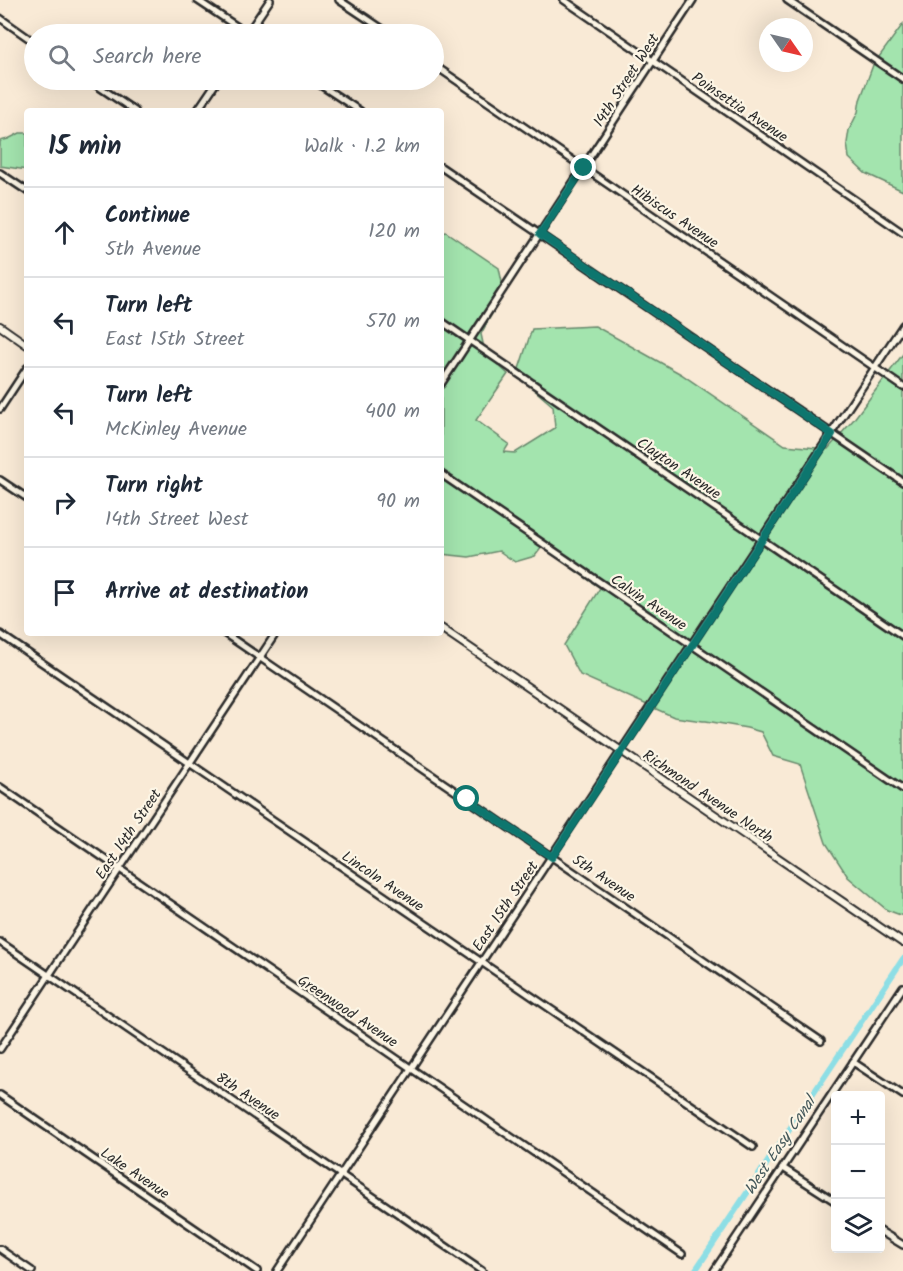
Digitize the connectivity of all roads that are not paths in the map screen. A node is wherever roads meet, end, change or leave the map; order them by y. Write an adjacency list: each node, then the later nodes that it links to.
1 (197, 0): 8 (street)
2 (270, 0): 9 (street)
3 (339, 0): 10 (street)
4 (564, 0): 12 (street, Poinsettia Avenue)
5 (693, 0): 12 (street, 14th Street West)
6 (787, 0): 14 (street)
7 (0, 18): 11 (street)
8 (232, 24)
9 (254, 24)
10 (375, 24)
11 (24, 35)
12 (653, 61): 21 (street, 14th Street West); 25 (street, Poinsettia Avenue)
13 (444, 72): 21 (street, Hibiscus Avenue)
14 (903, 79)
15 (104, 90): 18 (street)
16 (211, 90): 19 (street)
17 (329, 90): 20 (street)
18 (131, 108)
19 (199, 108)
20 (356, 108)
21 (584, 168): 26 (street, 14th Street West); 32 (street, Hibiscus Avenue)
22 (444, 169): 26 (street)
23 (0, 173): 24 (street)
24 (24, 189)
25 (903, 233)
26 (540, 234): 30 (street); 37 (street)
27 (444, 323): 30 (street, Clayton Avenue)
28 (903, 325): 32 (street, East 15th Street)
29 (0, 326): 31 (street)
30 (470, 340): 34 (street); 42 (street, Clayton Avenue)
31 (24, 343)
32 (875, 368): 35 (street, Hibiscus Avenue); 37 (street, East 15th Street)
33 (24, 373): 36 (street)
34 (444, 379)
35 (903, 387)
36 (0, 409)
37 (832, 434): 40 (street); 42 (street, East 15th Street)
38 (444, 476): 48 (street, Calvin Avenue)
39 (0, 480): 41 (street)
40 (903, 482)
41 (24, 496)
42 (762, 539): 47 (street, Clayton Avenue); 48 (street, East 15th Street)
43 (444, 630): 50 (street, Richmond Avenue North)
44 (0, 634): 51 (street, Lincoln Avenue)
45 (228, 636): 49 (street, 5th Avenue)
46 (274, 636): 49 (street, East 14th Street)
47 (903, 636)
48 (692, 645): 50 (street, East 15th Street); 53 (street, Calvin Avenue)
49 (260, 657): 51 (street, East 14th Street); 54 (street, 5th Avenue)
50 (621, 751): 54 (street, East 15th Street); 57 (street, Richmond Avenue North)
51 (190, 763): 55 (street, East 14th Street); 58 (street, Lincoln Avenue)
52 (0, 787): 55 (street, Greenwood Avenue)
53 (903, 789)
54 (552, 857): 58 (street, East 15th Street); 61 (street, 5th Avenue)
55 (119, 869): 59 (street, East 14th Street); 64 (street, Greenwood Avenue)
56 (0, 942): 59 (street, 8th Avenue)
57 (903, 944)
58 (482, 963): 64 (street, East 15th Street); 67 (street, Lincoln Avenue)
59 (49, 975): 62 (street, East 14th Street); 69 (street, 8th Avenue)
60 (903, 987): 63 (street)
61 (821, 1041)
62 (0, 1049)
63 (853, 1062): 66 (street); 68 (street)
64 (412, 1069): 69 (street, East 15th Street); 74 (street, Greenwood Avenue)
65 (0, 1095): 76 (street, Lake Avenue)
66 (903, 1095)
67 (753, 1148)
68 (783, 1168): 70 (street); 79 (street)
69 (341, 1174): 77 (street, East 15th Street); 78 (street, 8th Avenue)
70 (831, 1199)
71 (885, 1234): 72 (street)
72 (903, 1245)
73 (0, 1249): 75 (street)
74 (682, 1254)
75 (33, 1271)
76 (257, 1271)
77 (277, 1271)
78 (482, 1271)
79 (714, 1271)

